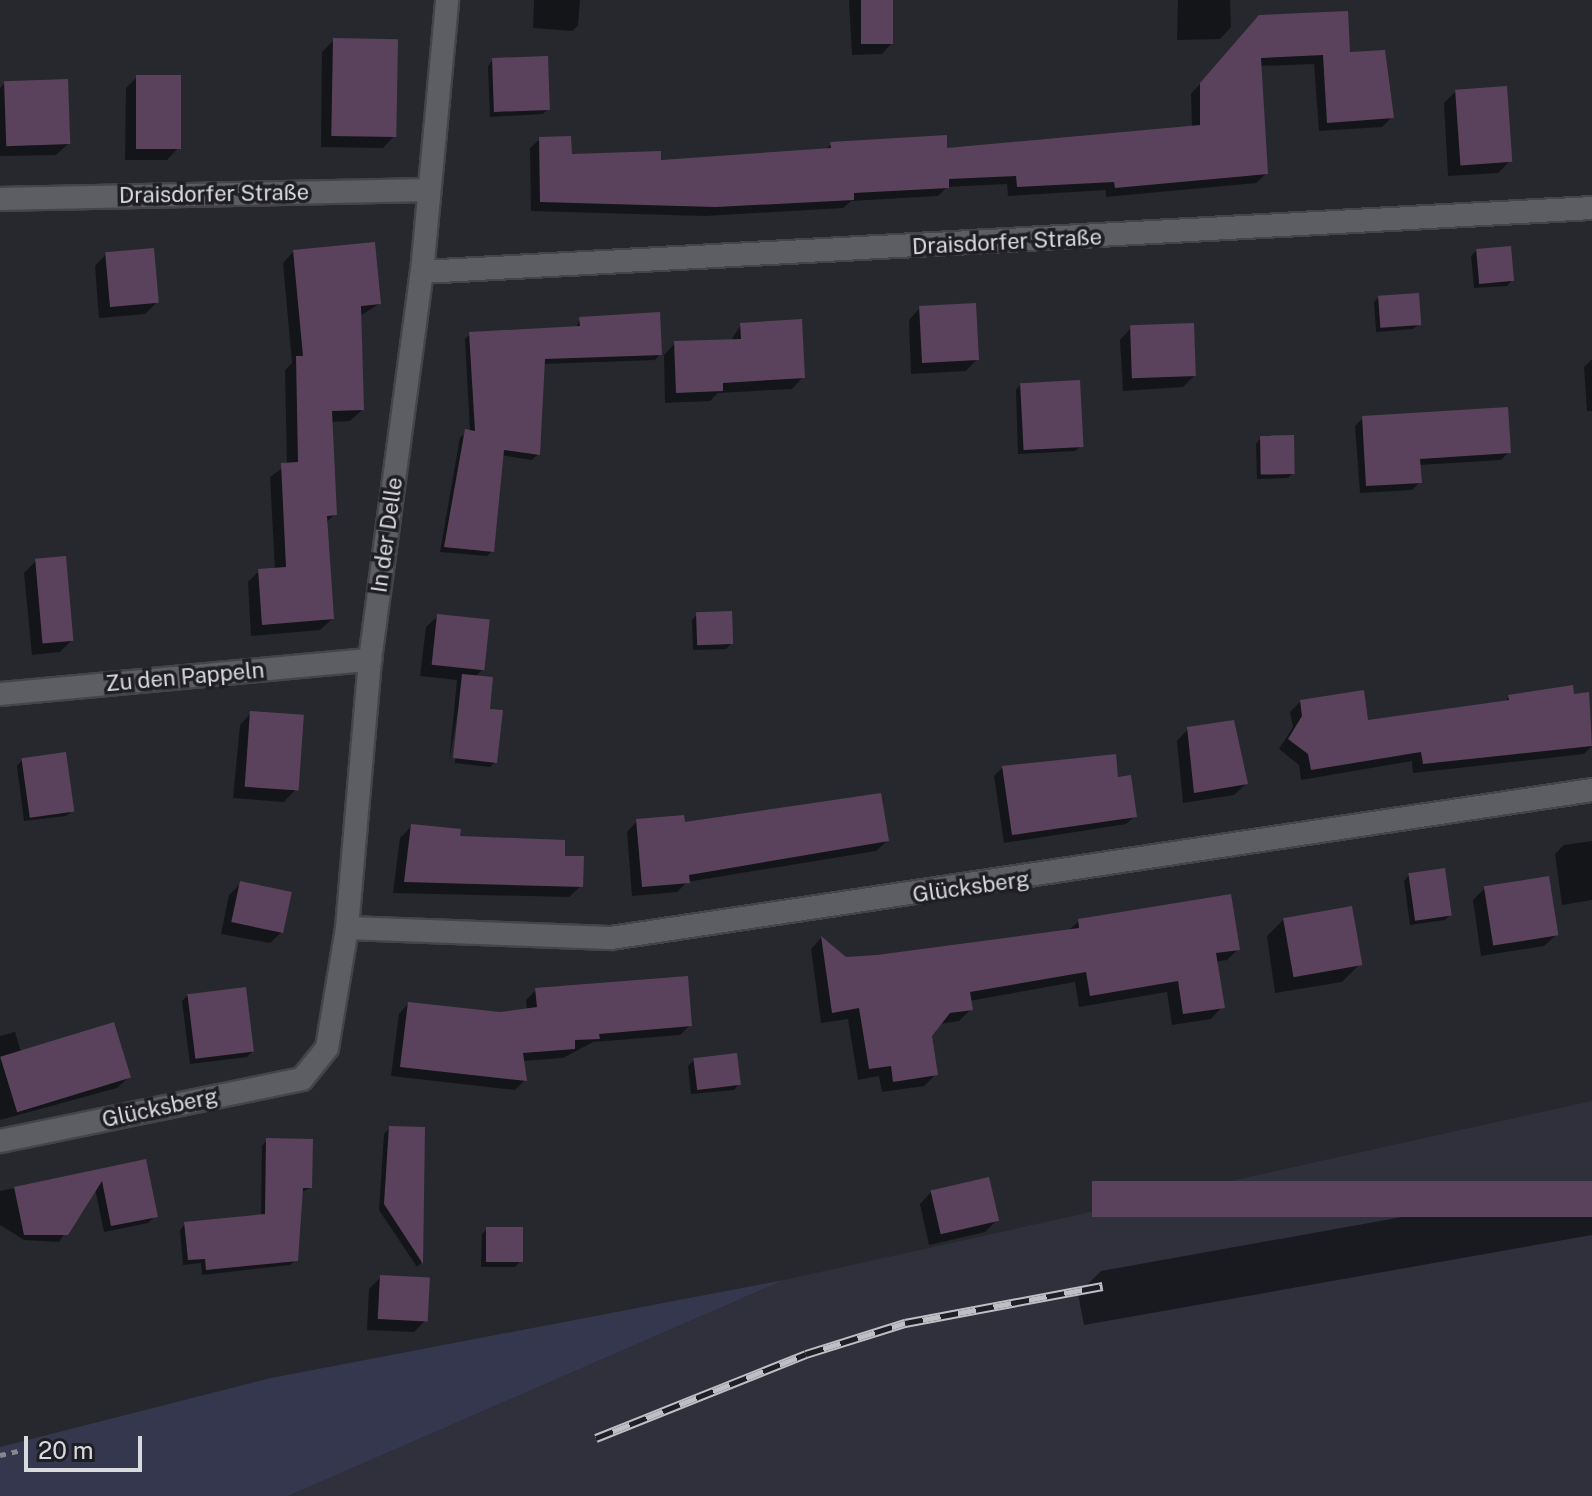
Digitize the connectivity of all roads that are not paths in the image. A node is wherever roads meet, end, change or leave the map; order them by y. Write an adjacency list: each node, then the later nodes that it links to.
1 (447, 0): 2 (street, In der Delle)
2 (428, 190): 3 (street, Draisdorfer Straße); 5 (street, In der Delle)
3 (0, 199)
4 (1592, 208): 5 (street, Draisdorfer Straße)
5 (422, 272): 6 (street, In der Delle)
6 (370, 660): 7 (street, Zu den Pappeln); 9 (street, In der Delle)
7 (0, 694)
8 (1592, 790): 9 (street, Glücksberg)
9 (347, 928): 10 (street, In der Delle)
10 (315, 1067): 11 (street, Glücksberg)
11 (0, 1141)

